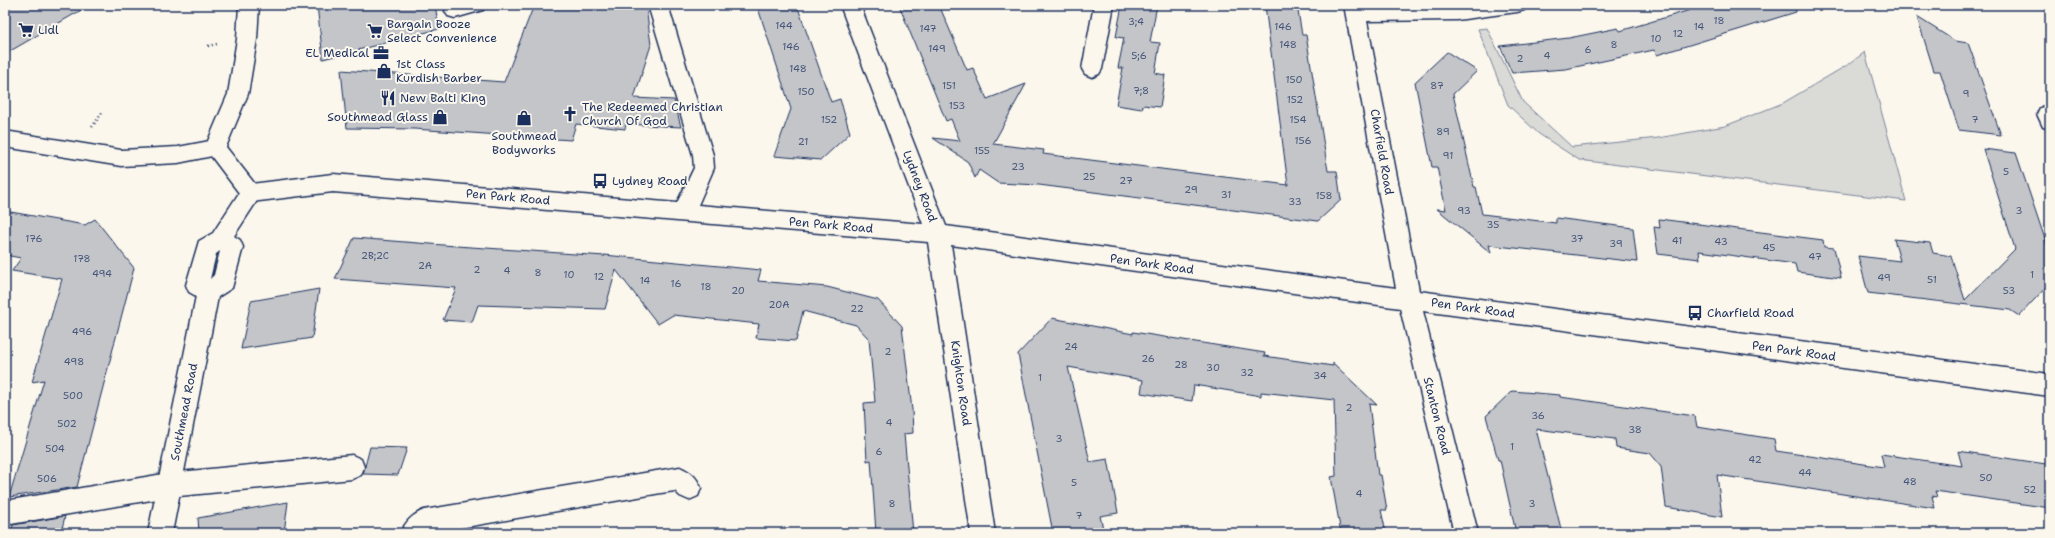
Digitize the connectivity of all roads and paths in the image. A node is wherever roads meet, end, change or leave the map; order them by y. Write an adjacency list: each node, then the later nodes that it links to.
1 (249, 5): 11 (street)
2 (476, 5): 8 (street)
3 (658, 5): 13 (street)
4 (850, 5): 14 (street, Lydney Road)
5 (1104, 5): 9 (street)
6 (1517, 5): 7 (street)
7 (1355, 10): 15 (street, Charfield Road)
8 (455, 11)
9 (1092, 69)
10 (5, 139): 11 (street)
11 (215, 148): 12 (street)
12 (251, 193): 13 (street, Pen Park Road); 18 (street, Southmead Road)
13 (684, 212): 14 (street, Pen Park Road)
14 (938, 234): 15 (street, Pen Park Road); 23 (street, Knighton Road)
15 (1409, 299): 16 (street, Pen Park Road); 24 (street, Stanton Road)
16 (2050, 385)
17 (352, 467): 18 (street)
18 (169, 485): 20 (street); 21 (street, Southmead Road)
19 (689, 488): 22 (street)
20 (5, 513)
21 (160, 533)
22 (413, 533)
23 (983, 533)
24 (1466, 533)

